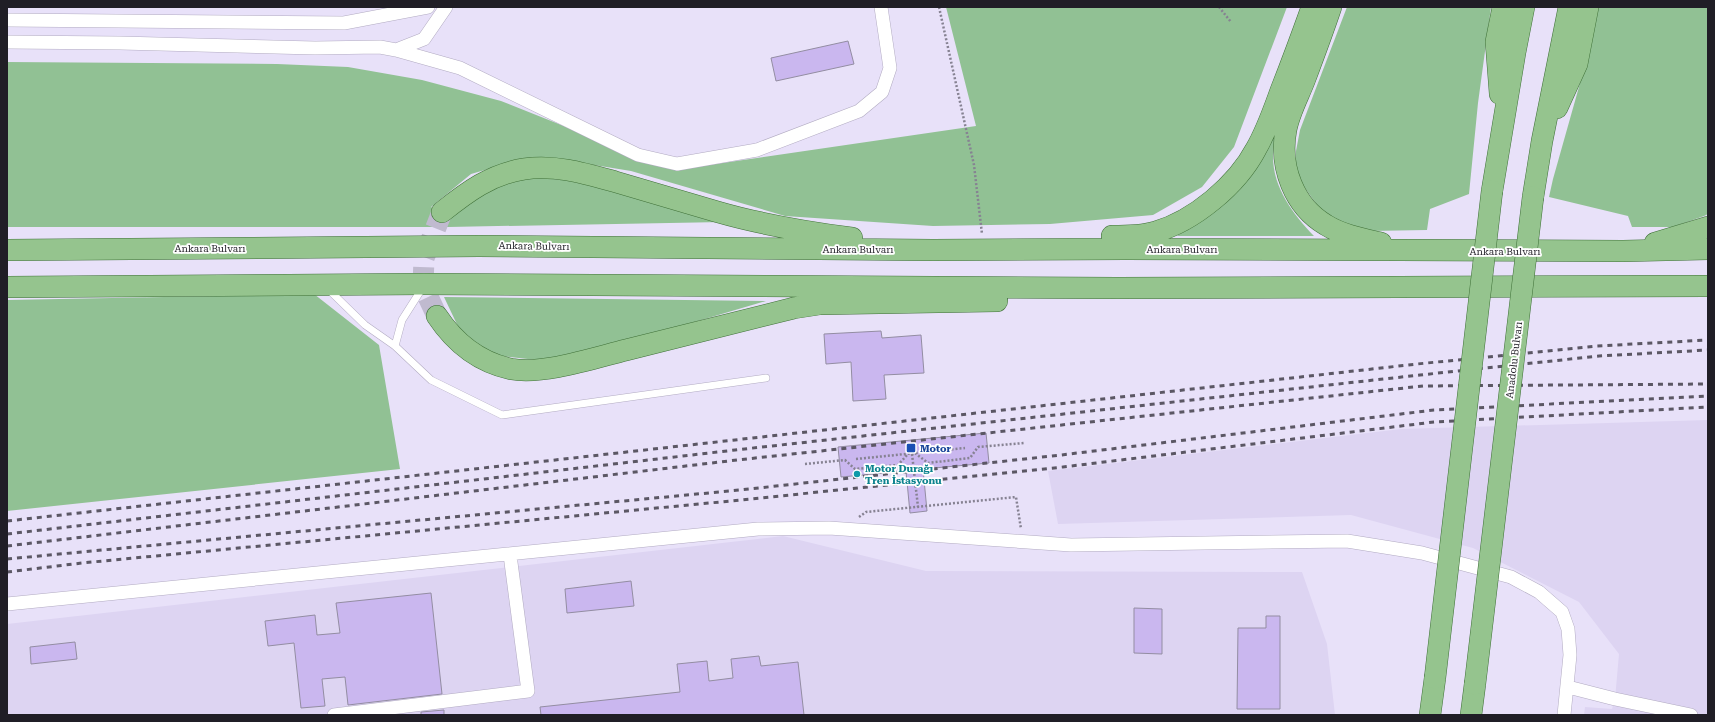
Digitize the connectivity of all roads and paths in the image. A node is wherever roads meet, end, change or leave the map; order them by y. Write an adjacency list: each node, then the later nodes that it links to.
1 (428, 7): 13 (street)
2 (432, 7): 14 (street)
3 (446, 7): 14 (street)
4 (881, 7): 17 (street)
5 (939, 7): 22 (path)
6 (1219, 7): 15 (path)
7 (1312, 7): 22 (main road)
8 (1331, 7): 26 (main road)
9 (1503, 7): 18 (main road)
10 (1524, 7): 18 (main road)
11 (1569, 7): 19 (main road, Anadolu Bulvarı)
12 (1588, 7): 19 (main road)
13 (7, 20)
14 (436, 21): 17 (street)
15 (1231, 22)
16 (7, 42): 17 (street)
17 (396, 50)
18 (1502, 126): 48 (main road, bridge)
19 (1542, 141): 49 (main road, Anadolu Bulvarı, bridge)
20 (442, 212): 25 (main road)
21 (1708, 227): 27 (main road)
22 (983, 236): 25 (main road)
23 (1708, 249): 27 (main road, Ankara Bulvarı)
24 (7, 250): 25 (main road, Ankara Bulvarı)
25 (933, 250): 26 (main road, Ankara Bulvarı)
26 (1411, 250): 27 (main road, Ankara Bulvarı)
27 (1623, 251)
28 (424, 284): 29 (main road); 32 (main road); 34 (lane)
29 (323, 285): 31 (main road); 34 (lane)
30 (1708, 286): 32 (main road)
31 (7, 287)
32 (1118, 288): 33 (main road)
33 (437, 316)
34 (395, 346): 35 (lane)
35 (766, 378)
36 (1024, 443): 38 (path)
37 (965, 448): 38 (path)
38 (912, 454): 39 (path); 40 (path); 41 (path, bridge)
39 (856, 459)
40 (805, 464)
41 (918, 507): 42 (path); 43 (path)
42 (866, 512)
43 (1024, 542): 44 (street); 46 (street)
44 (510, 554): 45 (street); 47 (street)
45 (7, 604)
46 (1568, 686): 50 (street); 51 (street)
47 (334, 715)
48 (1430, 715)
49 (1471, 715)
50 (1564, 715)
51 (1691, 715)

